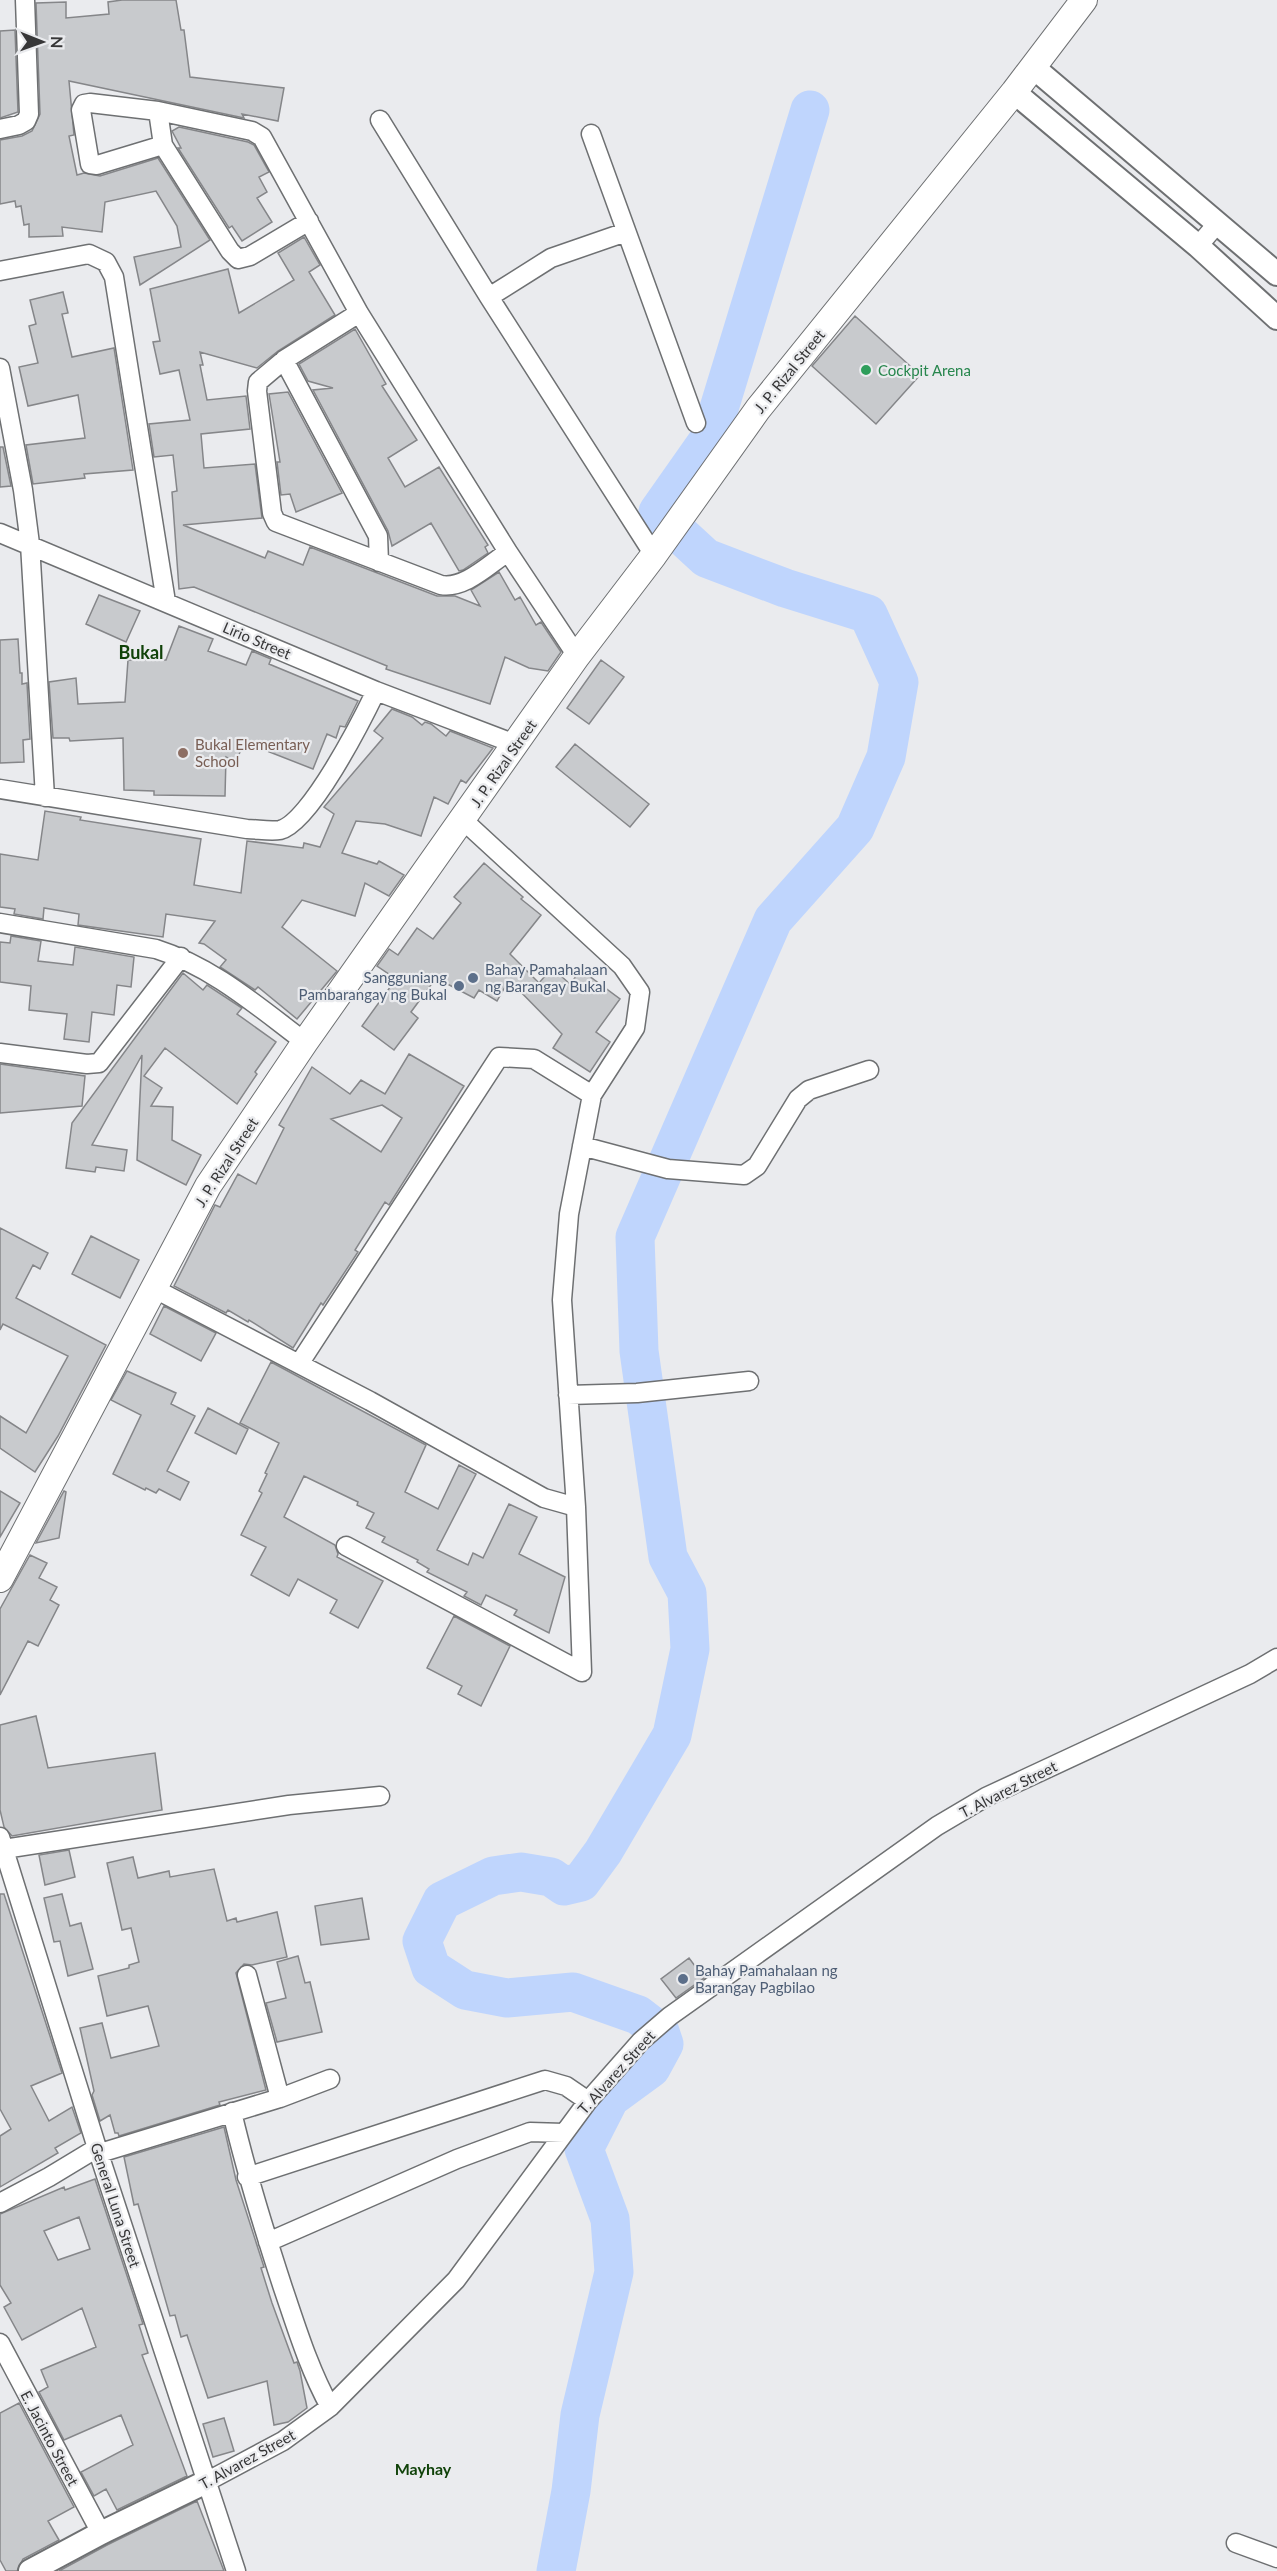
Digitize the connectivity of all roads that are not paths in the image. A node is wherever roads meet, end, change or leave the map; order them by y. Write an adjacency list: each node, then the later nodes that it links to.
1 (25, 0): 7 (street)
2 (1084, 0): 3 (main road, J. P. Rizal Street)
3 (1033, 67): 4 (main road, J. P. Rizal Street); 11 (street)
4 (1014, 92): 13 (street); 25 (main road, J. P. Rizal Street)
5 (158, 111): 9 (street); 9 (street); 10 (street)
6 (380, 120): 16 (street)
7 (0, 129)
8 (591, 134): 12 (street)
9 (163, 145): 10 (street)
10 (309, 221): 17 (street)
11 (1217, 224): 13 (street); 15 (street)
12 (626, 232): 16 (street); 21 (street)
13 (1198, 246): 18 (street)
14 (0, 271): 27 (street)
15 (1277, 274)
16 (489, 297): 25 (street)
17 (359, 313): 19 (street); 24 (street)
18 (1277, 318)
19 (284, 360): 26 (street); 26 (street)
20 (0, 368): 23 (street)
21 (696, 423)
22 (0, 533): 23 (street, Lirio Street)
23 (30, 544): 27 (street, Lirio Street); 32 (street)
24 (508, 552): 26 (street); 28 (street)
25 (654, 555): 28 (main road, J. P. Rizal Street)
26 (378, 562)
27 (166, 602): 29 (street, Lirio Street)
28 (577, 656): 30 (main road, J. P. Rizal Street)
29 (376, 691): 30 (street, Lirio Street); 32 (street)
30 (515, 744): 33 (main road, J. P. Rizal Street)
31 (0, 789): 32 (street)
32 (45, 797)
33 (463, 820): 36 (main road, J. P. Rizal Street); 39 (street)
34 (0, 923): 35 (street)
35 (180, 957): 36 (street); 37 (street)
36 (305, 1042): 41 (main road, J. P. Rizal Street)
37 (0, 1053)
38 (869, 1070): 40 (street)
39 (591, 1095): 40 (street); 42 (street)
40 (582, 1146): 44 (street)
41 (153, 1288): 42 (street); 47 (main road, J. P. Rizal Street)
42 (299, 1364): 45 (street)
43 (749, 1381): 44 (street)
44 (568, 1395): 45 (street)
45 (576, 1507): 46 (street)
46 (346, 1546)
47 (0, 1579)
48 (1277, 1658): 54 (street, T. Alvarez Street)
49 (380, 1796): 50 (street)
50 (2, 1843): 57 (street, General Luna Street)
51 (247, 1975): 53 (street)
52 (330, 2079): 53 (street)
53 (280, 2098): 55 (street)
54 (588, 2101): 56 (street, T. Alvarez Street); 58 (street)
55 (232, 2112): 57 (street); 58 (street)
56 (564, 2133): 60 (street); 62 (street, T. Alvarez Street)
57 (99, 2150): 59 (street); 63 (street, General Luna Street)
58 (247, 2177): 60 (street)
59 (0, 2203)
60 (268, 2242): 62 (street)
61 (0, 2343): 64 (street, E. Jacinto Street)
62 (330, 2408): 63 (street, T. Alvarez Street)
63 (206, 2482): 64 (street, T. Alvarez Street); 68 (street, General Luna Street)
64 (101, 2533): 67 (street, T. Alvarez Street)
65 (1236, 2543): 66 (street)
66 (1277, 2558)
67 (30, 2571)
68 (236, 2571)

